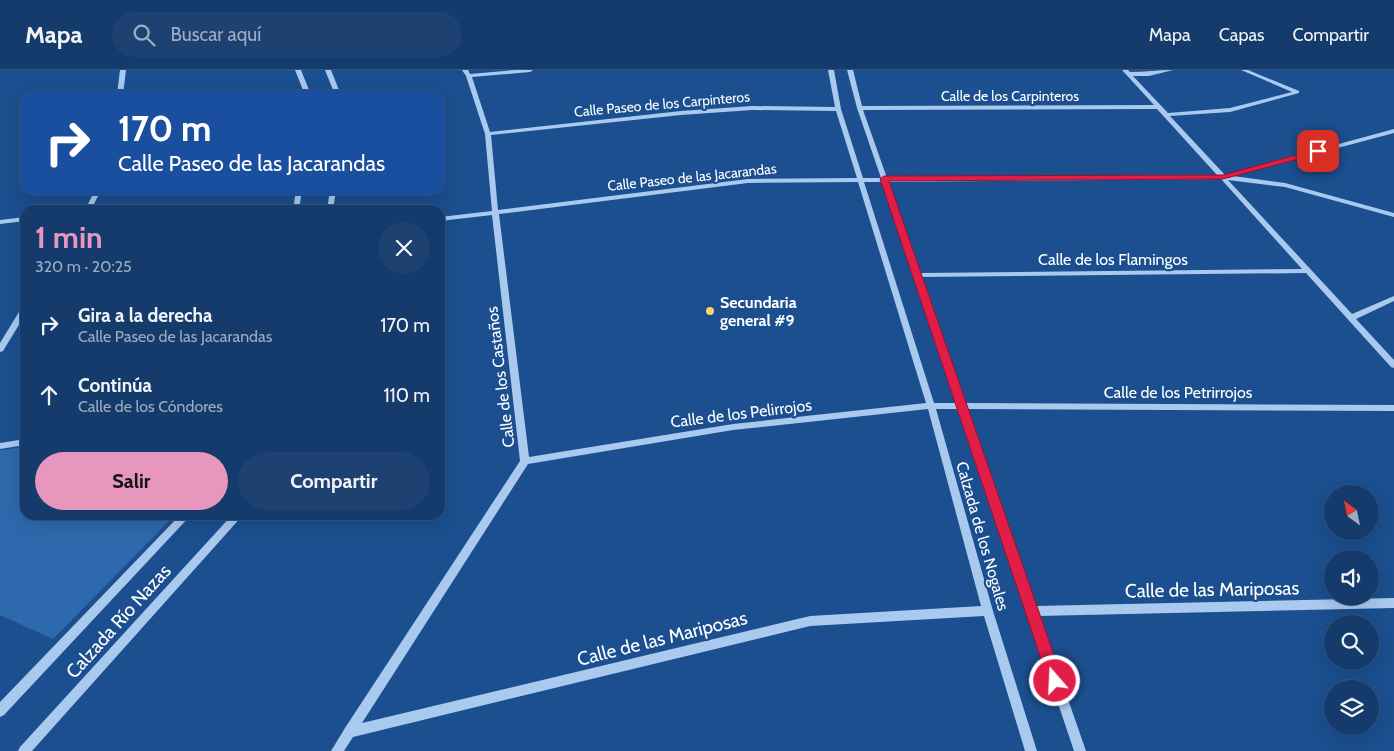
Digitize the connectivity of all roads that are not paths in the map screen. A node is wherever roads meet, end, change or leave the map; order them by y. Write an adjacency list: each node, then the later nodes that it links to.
1 (123, 70): 11 (street)
2 (298, 70): 12 (street)
3 (328, 70): 13 (street)
4 (530, 70): 10 (street)
5 (831, 70): 16 (street, Calzada de los Nogales)
6 (850, 70): 15 (street, Calzada de los Nogales)
7 (1170, 70): 9 (street)
8 (1244, 70): 17 (street)
9 (1127, 72): 14 (street)
10 (467, 73): 19 (street, Calle de los Castaños)
11 (121, 90)
12 (306, 90)
13 (336, 90)
14 (1159, 107): 15 (street, Calle de los Carpinteros); 17 (street)
15 (860, 108): 22 (street, Calzada de los Nogales)
16 (838, 109): 19 (street, Calle Paseo de los Carpinteros); 21 (street, Calzada de los Nogales)
17 (1167, 115): 20 (street)
18 (1394, 130): 20 (street)
19 (488, 134): 23 (street, Calle de los Castaños)
20 (1223, 177): 22 (street, Calle Paseo de las Jacarandas); 24 (street, Calle Paseo de las Jacarandas); 28 (street)
21 (861, 179): 22 (street, Calle Paseo de las Jacarandas); 23 (street, Calle Paseo de las Jacarandas); 35 (street, Calzada de los Nogales)
22 (884, 179): 29 (street, Calzada de los Nogales)
23 (495, 212): 25 (street, Calle Paseo de las Jacarandas); 40 (street, Calle de los Castaños)
24 (1394, 215)
25 (445, 218)
26 (20, 220): 27 (street)
27 (0, 222)
28 (1309, 271): 29 (street, Calle de los Flamingos); 32 (street)
29 (916, 275): 36 (street, Calzada de los Nogales)
30 (1394, 298): 32 (street)
31 (20, 317): 33 (street)
32 (1352, 318): 34 (street)
33 (0, 349)
34 (1394, 365)
35 (931, 406): 36 (street, Calle de los Pelirrojos); 40 (street, Calle de los Pelirrojos); 44 (street, Calzada de los Nogales)
36 (962, 406): 37 (street, Calle de los Petrirrojos); 45 (street, Calzada de los Nogales)
37 (1394, 408)
38 (20, 443): 39 (street)
39 (0, 446)
40 (525, 461): 47 (street, Calle de los Castaños)
41 (181, 520): 46 (street, Calzada Río Nazas)
42 (233, 520): 48 (street, Calzada Río Nazas)
43 (1394, 603): 45 (street, Calle de las Mariposas)
44 (988, 611): 47 (street, Calle de las Mariposas); 50 (street, Calzada de los Nogales)
45 (1031, 611): 51 (street, Calzada de los Nogales)
46 (0, 711)
47 (349, 732): 49 (street, Calle de los Castaños)
48 (24, 751)
49 (337, 751)
50 (1031, 751)
51 (1080, 751)

